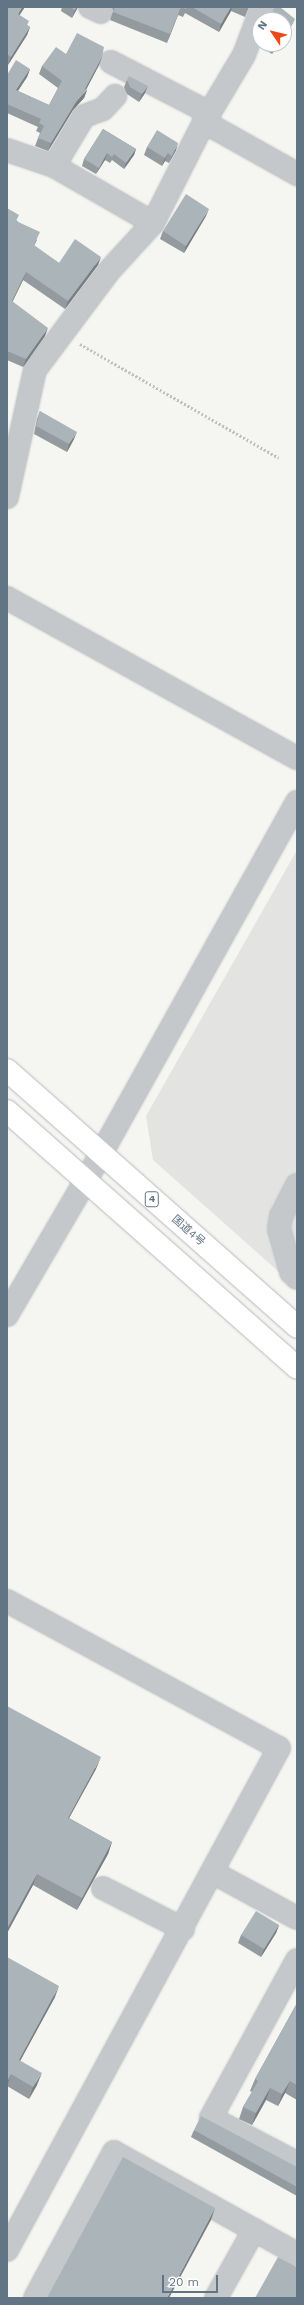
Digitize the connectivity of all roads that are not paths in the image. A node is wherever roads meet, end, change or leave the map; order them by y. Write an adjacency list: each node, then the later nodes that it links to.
1 (262, 7): 4 (street)
2 (111, 62): 4 (street)
3 (115, 96): 6 (street)
4 (207, 117): 7 (street); 8 (street)
5 (7, 150): 6 (street)
6 (54, 166): 8 (street)
7 (297, 174)
8 (153, 222): 9 (street)
9 (7, 497)
10 (7, 598): 11 (street)
11 (297, 758)
12 (297, 802): 15 (street)
13 (7, 1070): 15 (highway, 国道4号 / 4)
14 (7, 1111): 16 (highway)
15 (101, 1154): 16 (street); 20 (highway, 国道4号 / 4)
16 (84, 1179): 19 (street); 21 (highway)
17 (297, 1185): 18 (street)
18 (297, 1278)
19 (7, 1315)
20 (297, 1327)
21 (297, 1368)
22 (7, 1600): 23 (street)
23 (214, 1873): 25 (street); 26 (street)
24 (103, 1888): 26 (street)
25 (297, 1918)
26 (183, 1929): 30 (street)
27 (297, 1960): 28 (street)
28 (297, 2163)
29 (254, 2230): 31 (street); 32 (street); 33 (street)
30 (7, 2250)
31 (297, 2254)
32 (35, 2298)
33 (216, 2298)

